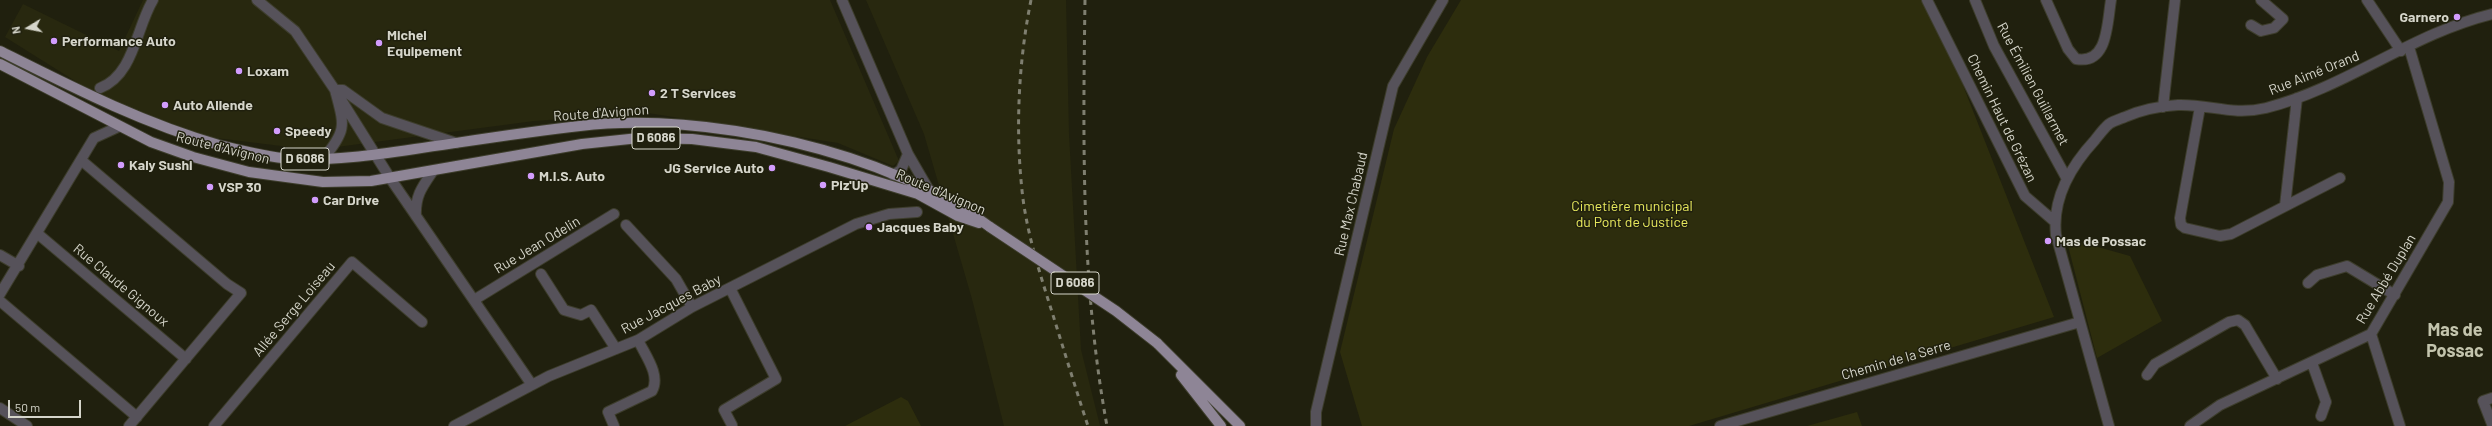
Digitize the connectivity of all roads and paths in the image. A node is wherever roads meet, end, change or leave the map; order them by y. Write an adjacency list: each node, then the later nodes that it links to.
1 (153, 0): 17 (street)
2 (257, 0): 18 (street)
3 (842, 0): 25 (street)
4 (1443, 0): 77 (street, Rue Max Chabaud)
5 (1927, 0): 38 (street, Chemin Haut de Grézan)
6 (1976, 0): 32 (street, Rue Émilien Guillarmet)
7 (2046, 0): 8 (street)
8 (2111, 0)
9 (2175, 0): 20 (street)
10 (2261, 0): 13 (street)
11 (2367, 0): 14 (street, Rue Abbé Duplan)
12 (2492, 14): 14 (street, Rue Aimé Orand)
13 (2251, 25)
14 (2405, 49): 19 (street, Rue Aimé Orand); 48 (street, Rue Abbé Duplan)
15 (0, 51): 26 (main road, Route d'Avignon / D 6086)
16 (0, 64): 22 (main road, Route d'Avignon / D 6086)
17 (100, 88)
18 (335, 90): 23 (street); 24 (street); 26 (street)
19 (2297, 98): 21 (street, Rue Aimé Orand); 34 (street)
20 (2163, 107): 21 (street, Rue Aimé Orand); 32 (street, Rue Aimé Orand)
21 (2200, 107): 34 (street)
22 (118, 127): 27 (street); 30 (main road, Route d'Avignon / D 6086)
23 (456, 143): 24 (main road, Route d'Avignon / D 6086); 29 (main road, Route d'Avignon / D 6086)
24 (376, 154): 26 (main road, Route d'Avignon / D 6086); 30 (street)
25 (908, 154): 29 (street); 33 (street)
26 (323, 159)
27 (81, 160): 41 (street); 58 (street)
28 (433, 171): 30 (main road, Route d'Avignon / D 6086); 37 (street); 40 (main road, Route d'Avignon / D 6086)
29 (893, 175): 33 (main road, Route d'Avignon / D 6086)
30 (390, 178): 37 (street)
31 (2340, 178): 34 (street)
32 (2067, 179): 38 (street, Rue Aimé Orand)
33 (930, 192): 40 (main road, Route d'Avignon / D 6086)
34 (2285, 206)
35 (917, 212): 46 (street, Rue Jacques Baby)
36 (614, 214): 49 (street, Rue Jean Odelin)
37 (416, 216): 49 (street)
38 (2054, 221): 53 (street)
39 (626, 225): 51 (street)
40 (990, 228): 56 (main road, D 6086, bridge)
41 (38, 234): 43 (street); 58 (street, Rue Claude Gignoux)
42 (0, 255): 43 (street)
43 (19, 266): 47 (street)
44 (541, 274): 57 (street)
45 (2308, 284): 48 (street)
46 (730, 288): 51 (street, Rue Jacques Baby); 69 (street)
47 (0, 294)
48 (2396, 295): 54 (street, Rue Abbé Duplan)
49 (474, 300): 62 (street)
50 (0, 301): 67 (street)
51 (692, 308): 55 (street, Rue Jacques Baby)
52 (422, 322): 72 (street, Allée Serge Loiseau)
53 (2080, 322): 78 (street, Chemin de la Serre); 79 (street)
54 (2371, 334): 59 (street, Rue Abbé Duplan); 81 (street)
55 (638, 340): 57 (street, Rue Jacques Baby); 74 (street)
56 (1157, 343): 65 (main road, D 6086); 75 (main road, D 6086)
57 (616, 349): 62 (street, Rue Jacques Baby)
58 (186, 358): 67 (street)
59 (2312, 363): 61 (street, Rue Abbé Duplan); 66 (street)
60 (2147, 375): 61 (street)
61 (2277, 379): 80 (street, Rue Abbé Duplan)
62 (532, 385): 73 (street, Rue Jacques Baby)
63 (2492, 398): 68 (street)
64 (0, 408): 70 (street)
65 (1223, 408): 75 (main road); 76 (main road, D 6086)
66 (2322, 416)
67 (137, 417): 71 (street)
68 (2492, 422)
69 (732, 425)
70 (27, 426)
71 (129, 426)
72 (214, 426)
73 (454, 426)
74 (614, 426)
75 (1220, 426)
76 (1240, 426)
77 (1316, 426)
78 (1720, 426)
79 (2108, 426)
80 (2190, 426)
81 (2400, 426)

